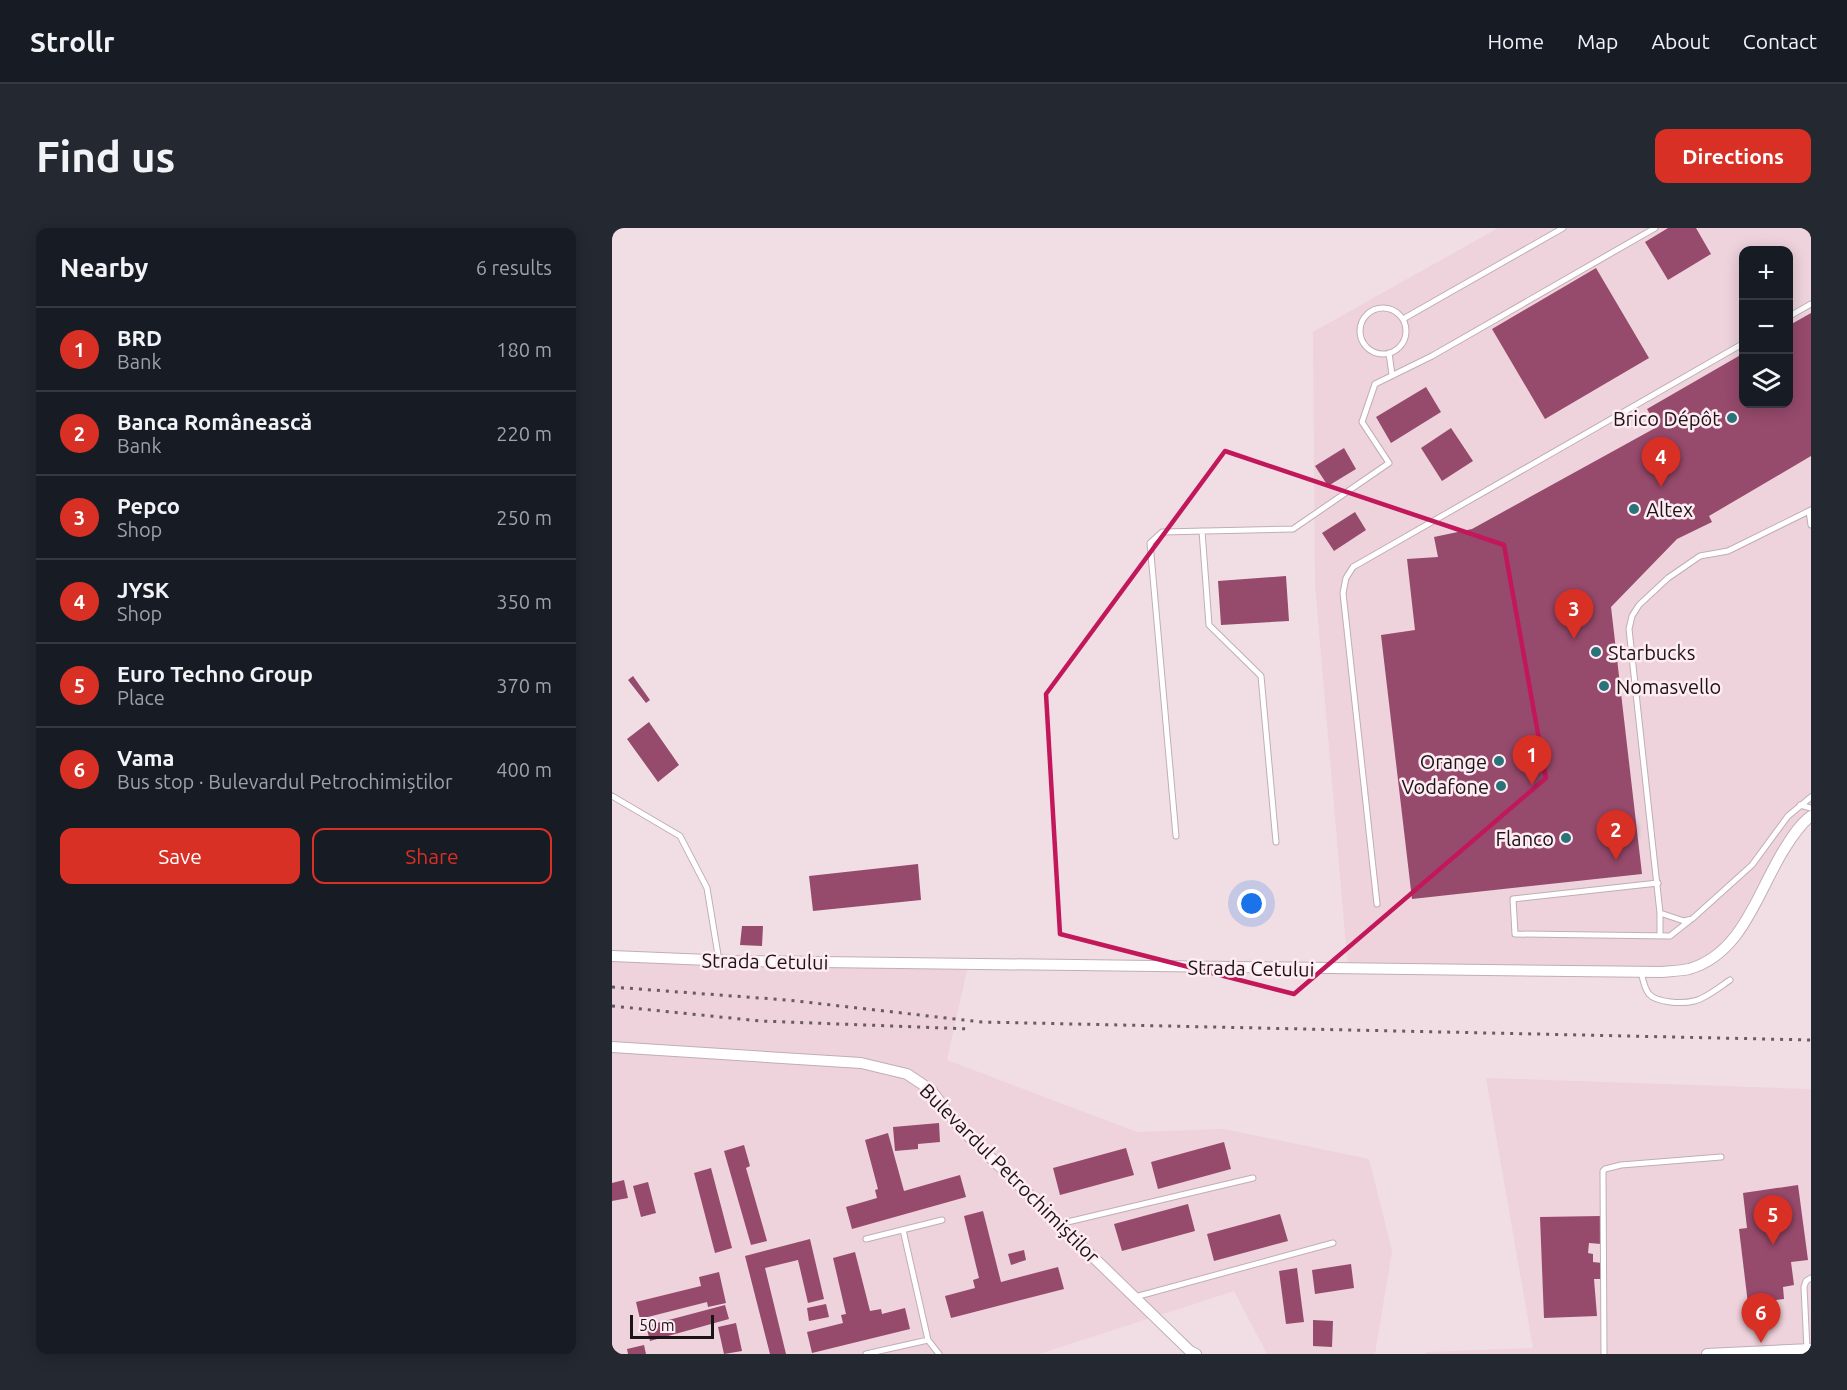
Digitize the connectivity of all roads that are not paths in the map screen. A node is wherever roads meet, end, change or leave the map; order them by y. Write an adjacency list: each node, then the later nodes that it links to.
1 (1563, 228): 5 (lane)
2 (1655, 228): 8 (lane)
3 (1811, 304): 4 (lane)
4 (1793, 314)
5 (1403, 319): 7 (lane); 7 (lane)
6 (1739, 345): 20 (lane)
7 (1389, 353): 8 (lane)
8 (1392, 375): 11 (lane)
9 (1810, 510): 10 (lane); 19 (lane)
10 (1811, 525)
11 (1202, 531): 17 (lane); 18 (lane)
12 (612, 796): 25 (lane)
13 (1811, 797): 14 (lane)
14 (1800, 805): 15 (lane); 22 (lane)
15 (1811, 808)
16 (1811, 816): 26 (street, Strada Cetului)
17 (1176, 836)
18 (1276, 842)
19 (1658, 883): 21 (lane); 23 (lane)
20 (1377, 904)
21 (1660, 913): 22 (lane); 23 (lane)
22 (1692, 919): 23 (lane)
23 (1660, 936)
24 (612, 956): 25 (street, Strada Cetului)
25 (719, 961): 26 (street, Strada Cetului)
26 (1641, 972): 27 (lane)
27 (1730, 980)
28 (612, 1047): 32 (street, Bulevardul Petrochimiștilor)
29 (1721, 1157): 43 (lane)
30 (1253, 1178): 32 (lane)
31 (942, 1220): 33 (lane)
32 (1059, 1224): 37 (street, Bulevardul Petrochimiștilor)
33 (903, 1230): 34 (lane); 38 (lane)
34 (866, 1239)
35 (1333, 1243): 37 (lane)
36 (1811, 1278): 39 (lane)
37 (1135, 1297): 42 (street, Bulevardul Petrochimiștilor)
38 (928, 1340): 40 (lane); 41 (lane)
39 (1809, 1351): 44 (street)
40 (866, 1354)
41 (939, 1354)
42 (1196, 1354)
43 (1604, 1354)
44 (1707, 1354)

